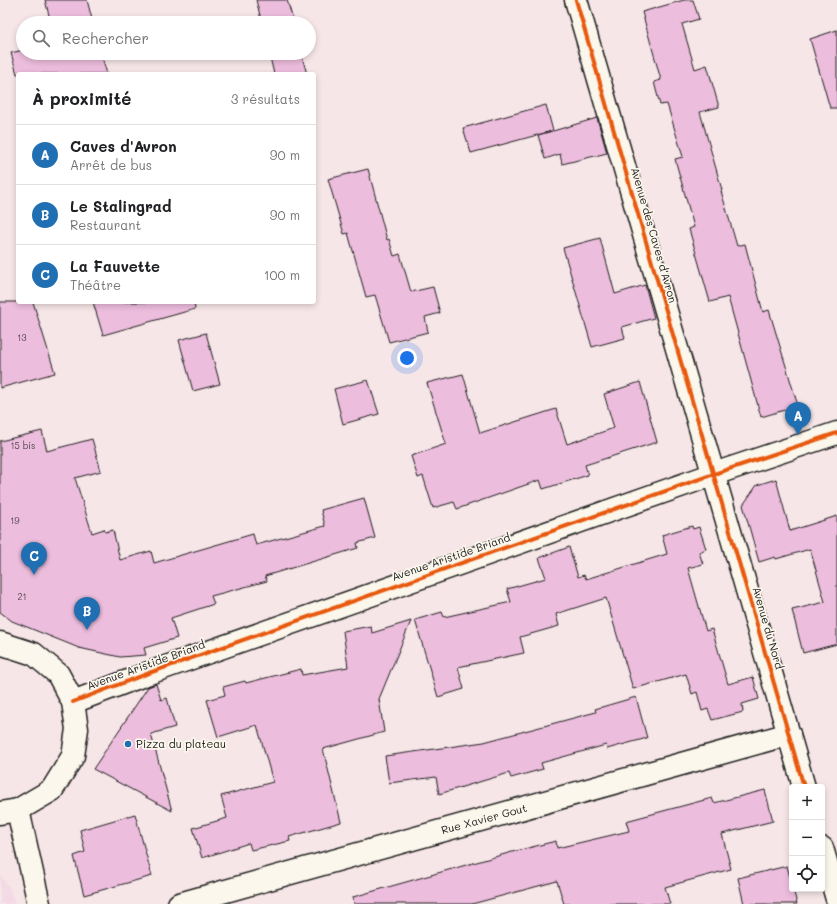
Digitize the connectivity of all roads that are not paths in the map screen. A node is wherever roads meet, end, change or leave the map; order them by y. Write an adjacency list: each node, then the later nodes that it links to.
1 (576, 0): 3 (street, Avenue des Caves d'Avron)
2 (837, 433): 3 (street, Avenue Aristide Briand)
3 (714, 474): 5 (street, Avenue Aristide Briand); 6 (street, Avenue du Nord)
4 (0, 644): 5 (street)
5 (73, 702): 8 (street)
6 (789, 734): 7 (street, Avenue du Nord); 12 (street, Rue Xavier Gout)
7 (803, 784)
8 (9, 812): 11 (street)
9 (824, 856): 10 (street)
10 (837, 899)
11 (39, 904)
12 (179, 904)

